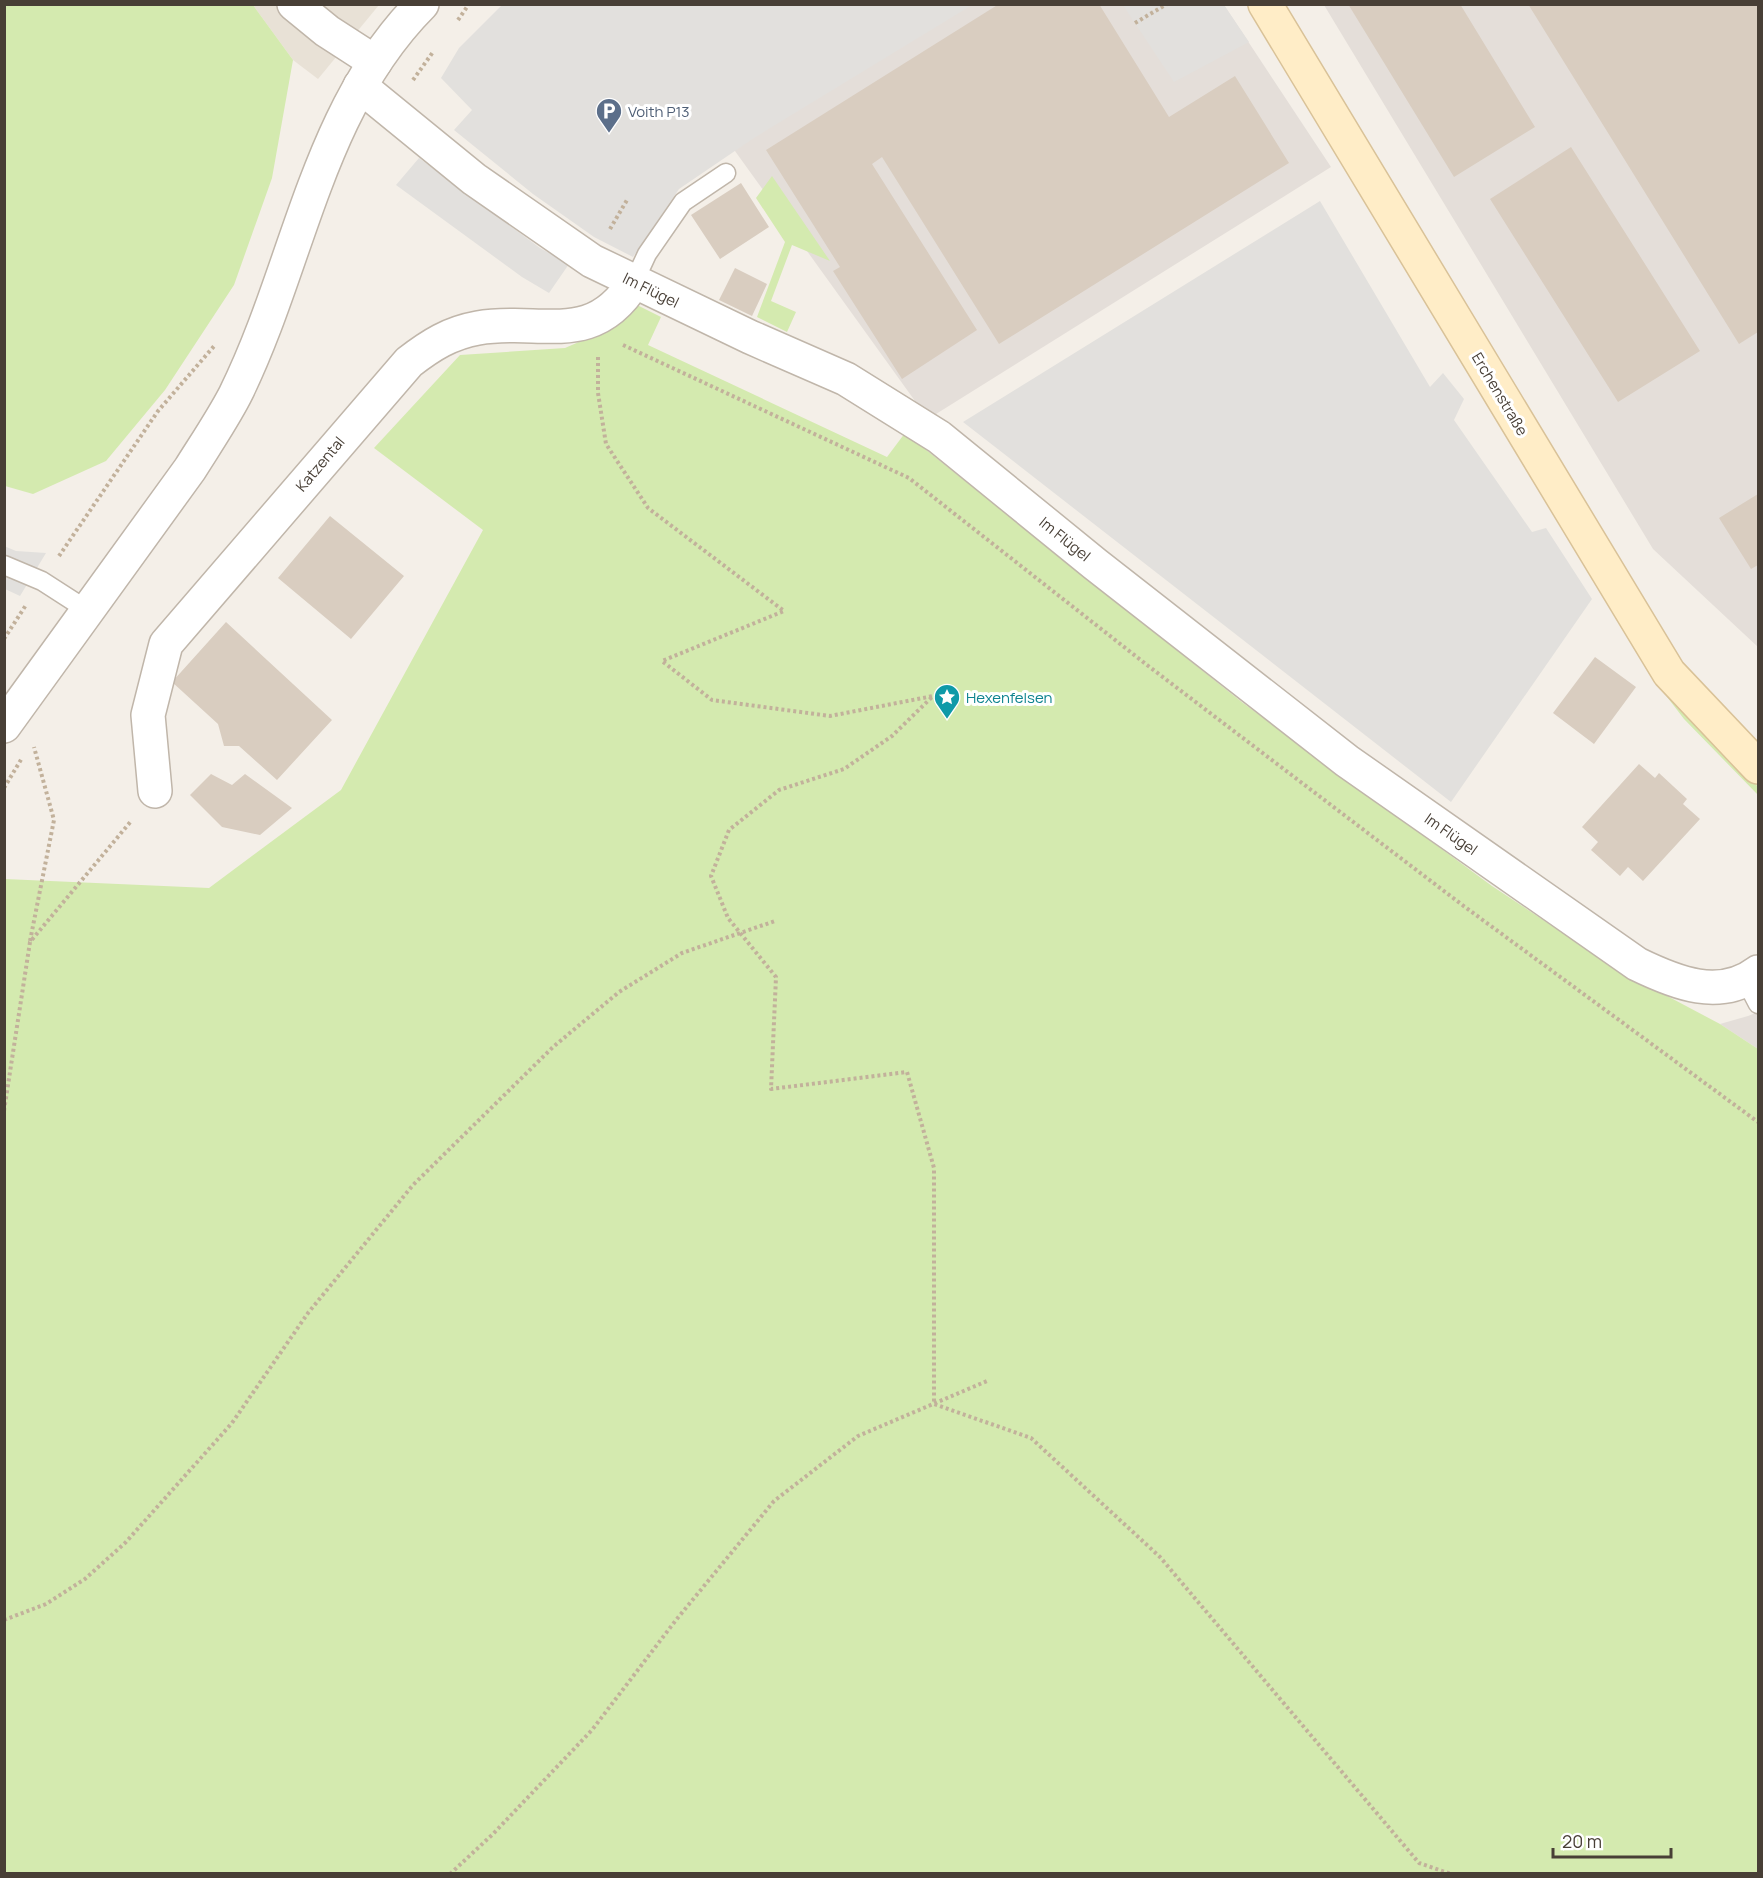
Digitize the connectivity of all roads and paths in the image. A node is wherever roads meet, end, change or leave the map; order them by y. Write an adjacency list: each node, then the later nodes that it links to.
1 (294, 4): 6 (street, Im Flügel)
2 (422, 4): 6 (street)
3 (1167, 4): 5 (path)
4 (1265, 4): 16 (main road, Erchenstraße)
5 (1135, 23)
6 (367, 74): 8 (street, Im Flügel); 13 (street)
7 (726, 173): 8 (lane)
8 (634, 282): 9 (street, Katzental); 21 (street, Im Flügel)
9 (598, 320): 17 (street, Katzental); 19 (path); 23 (path)
10 (222, 338): 12 (path)
11 (4, 565): 12 (lane)
12 (42, 581): 13 (lane); 14 (path)
13 (87, 610): 15 (street)
14 (4, 639)
15 (18, 733): 20 (path)
16 (1758, 767)
17 (155, 791): 20 (path)
18 (775, 921): 19 (path)
19 (740, 934): 25 (path); 26 (path)
20 (30, 942): 22 (path)
21 (1754, 986)
22 (4, 1111)
23 (1758, 1122)
24 (987, 1381): 25 (path)
25 (934, 1404): 27 (path); 28 (path)
26 (4, 1620)
27 (450, 1874)
28 (1451, 1874)

